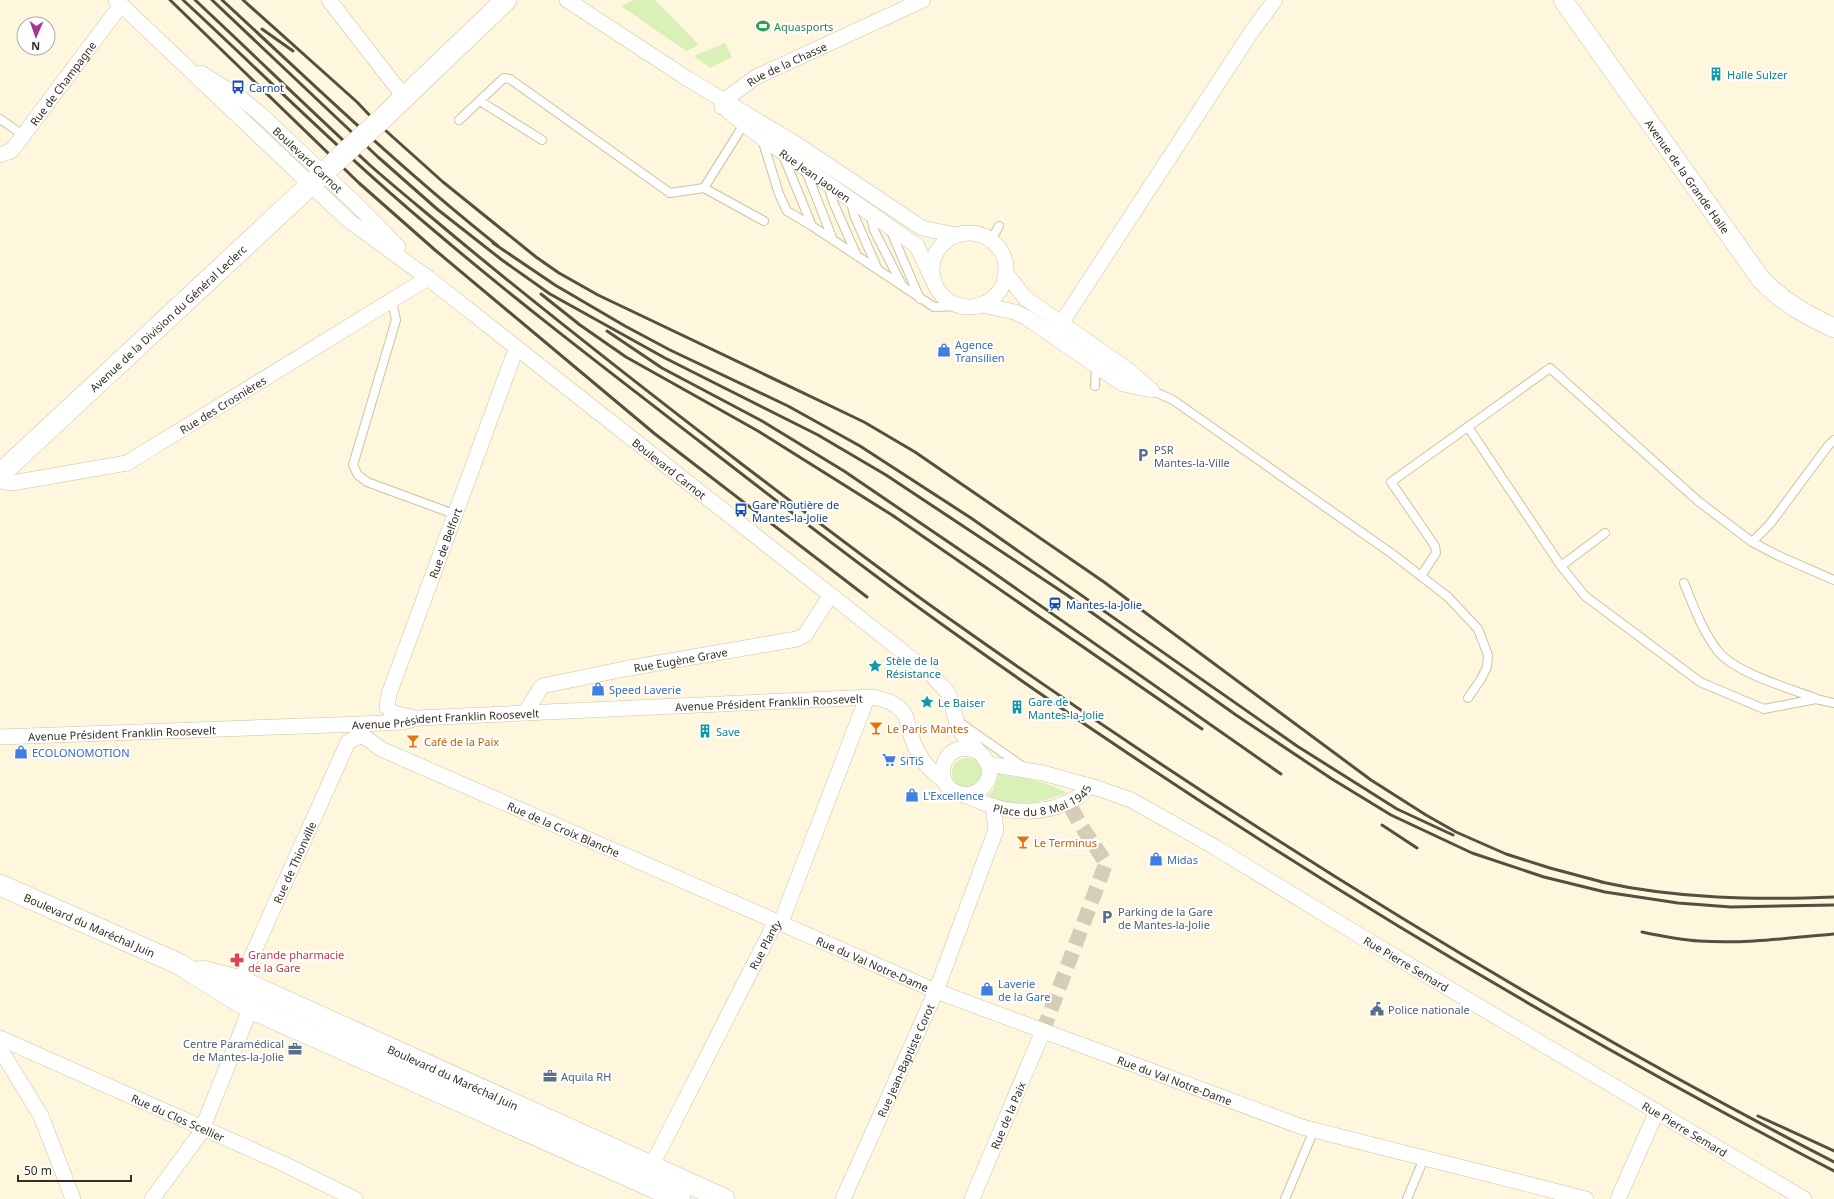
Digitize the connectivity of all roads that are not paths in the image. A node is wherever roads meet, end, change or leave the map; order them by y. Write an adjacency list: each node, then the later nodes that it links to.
1 (329, 0): 9 (street)
2 (506, 0): 9 (main road, Avenue de la Division du Général Leclerc)
3 (567, 0): 11 (street, Rue Jean Jaouen)
4 (923, 0): 11 (street, Rue de la Chasse)
5 (1563, 0): 44 (street, Avenue de la Grande Halle)
6 (1577, 0): 43 (street, Avenue de la Grande Halle)
7 (118, 3): 15 (street, Rue de Champagne); 21 (street, Boulevard Carnot)
8 (1268, 3): 45 (street)
9 (405, 98): 21 (main road, Avenue de la Division du Général Leclerc, bridge)
10 (480, 101): 13 (lane); 17 (lane); 23 (lane)
11 (724, 104): 14 (street, Rue Jean Jaouen); 30 (street, Rue Jean Jaouen)
12 (0, 119): 15 (lane)
13 (459, 120)
14 (744, 124): 16 (street, Rue Jean Jaouen); 23 (lane)
15 (23, 135): 19 (street, Rue de Champagne)
16 (761, 137): 18 (street, Rue Jean Jaouen); 28 (lane)
17 (542, 140)
18 (782, 151): 20 (street, Rue Jean Jaouen); 28 (lane)
19 (1, 152)
20 (805, 168): 22 (street, Rue Jean Jaouen); 31 (lane)
21 (323, 173): 36 (street, Boulevard Carnot); 52 (main road, Avenue de la Division du Général Leclerc)
22 (828, 183): 24 (street, Rue Jean Jaouen); 33 (lane)
23 (704, 188): 26 (lane)
24 (850, 198): 25 (street, Rue Jean Jaouen); 34 (lane)
25 (869, 211): 27 (street, Rue Jean Jaouen); 38 (lane)
26 (764, 221)
27 (888, 224): 37 (street, Rue Jean Jaouen); 39 (lane)
28 (812, 226): 31 (lane)
29 (999, 226): 32 (lane)
30 (956, 235): 32 (street); 37 (street)
31 (833, 240): 33 (lane)
32 (991, 240): 35 (street)
33 (858, 257): 34 (lane)
34 (878, 270): 38 (lane)
35 (1006, 273): 41 (street); 45 (street)
36 (428, 278): 40 (street, Rue des Crosnières); 46 (street, Boulevard Carnot)
37 (932, 278): 42 (street)
38 (903, 288): 39 (lane)
39 (920, 299): 42 (lane)
40 (392, 301): 53 (street, Rue des Crosnières); 54 (lane)
41 (982, 305): 42 (street); 45 (street)
42 (957, 306)
43 (1834, 315)
44 (1834, 328)
45 (1056, 330): 47 (street); 49 (street)
46 (516, 349): 54 (street, Rue de Belfort); 61 (street, Boulevard Carnot)
47 (1096, 366): 48 (lane); 49 (street)
48 (1095, 386)
49 (1151, 390): 58 (lane)
50 (1468, 427): 56 (lane); 57 (lane); 58 (lane)
51 (1834, 440): 56 (lane)
52 (0, 474)
53 (0, 481)
54 (454, 514): 68 (street, Rue de Belfort)
55 (1605, 533): 57 (lane)
56 (1752, 542): 59 (lane)
57 (1561, 566): 64 (lane)
58 (1421, 576): 63 (lane)
59 (1834, 580)
60 (1684, 583): 64 (lane)
61 (830, 596): 67 (street, Rue Eugène Grave); 69 (street, Boulevard Carnot)
62 (866, 698): 65 (street, Avenue Président Franklin Roosevelt); 67 (street, Avenue Président Franklin Roosevelt); 80 (street, Rue Planty)
63 (1468, 698)
64 (1816, 699): 66 (lane)
65 (890, 701): 75 (street, Place du 8 Mai 1945)
66 (1834, 703)
67 (525, 713): 68 (street, Avenue Président Franklin Roosevelt)
68 (418, 718): 70 (street, Avenue Président Franklin Roosevelt)
69 (954, 718): 72 (street); 74 (lane)
70 (362, 729): 71 (street, Avenue Président Franklin Roosevelt); 80 (street, Rue de la Croix Blanche); 82 (street, Rue de Thionville)
71 (0, 737)
72 (977, 751): 73 (street); 75 (street)
73 (988, 764): 74 (street, Place du 8 Mai 1945); 77 (street, Place du 8 Mai 1945)
74 (1026, 769): 76 (street, Place du 8 Mai 1945)
75 (944, 780): 77 (street, Place du 8 Mai 1945)
76 (1087, 785): 78 (street, Place du 8 Mai 1945); 86 (street, Rue Pierre Semard)
77 (965, 795): 78 (street, Place du 8 Mai 1945)
78 (993, 806): 81 (street, Rue Jean-Baptiste Corot)
79 (0, 885): 82 (main road, Boulevard du Maréchal Juin)
80 (778, 922): 81 (street, Rue du Val Notre-Dame); 90 (street, Rue Planty)
81 (936, 991): 83 (street, Rue du Val Notre-Dame); 97 (street, Rue Jean-Baptiste Corot)
82 (245, 994): 87 (street, Rue de Thionville); 90 (main road, Boulevard du Maréchal Juin)
83 (1043, 1031): 88 (street, Rue du Val Notre-Dame); 98 (street, Rue de la Paix)
84 (0, 1038): 87 (street, Rue du Clos Scellier)
85 (0, 1049): 92 (street)
86 (1657, 1111): 91 (street, Rue Pierre Semard); 102 (street)
87 (202, 1128): 93 (street, Rue de Thionville); 94 (street, Rue du Clos Scellier)
88 (1314, 1130): 89 (street, Rue du Val Notre-Dame); 99 (lane)
89 (1424, 1158): 100 (lane); 101 (street, Rue du Val Notre-Dame)
90 (648, 1175): 95 (main road, Boulevard du Maréchal Juin); 96 (main road, Boulevard du Maréchal Juin)
91 (1794, 1197)
92 (73, 1199)
93 (152, 1199)
94 (355, 1199)
95 (680, 1199)
96 (724, 1199)
97 (843, 1199)
98 (972, 1199)
99 (1285, 1199)
100 (1407, 1199)
101 (1586, 1199)
102 (1618, 1199)

